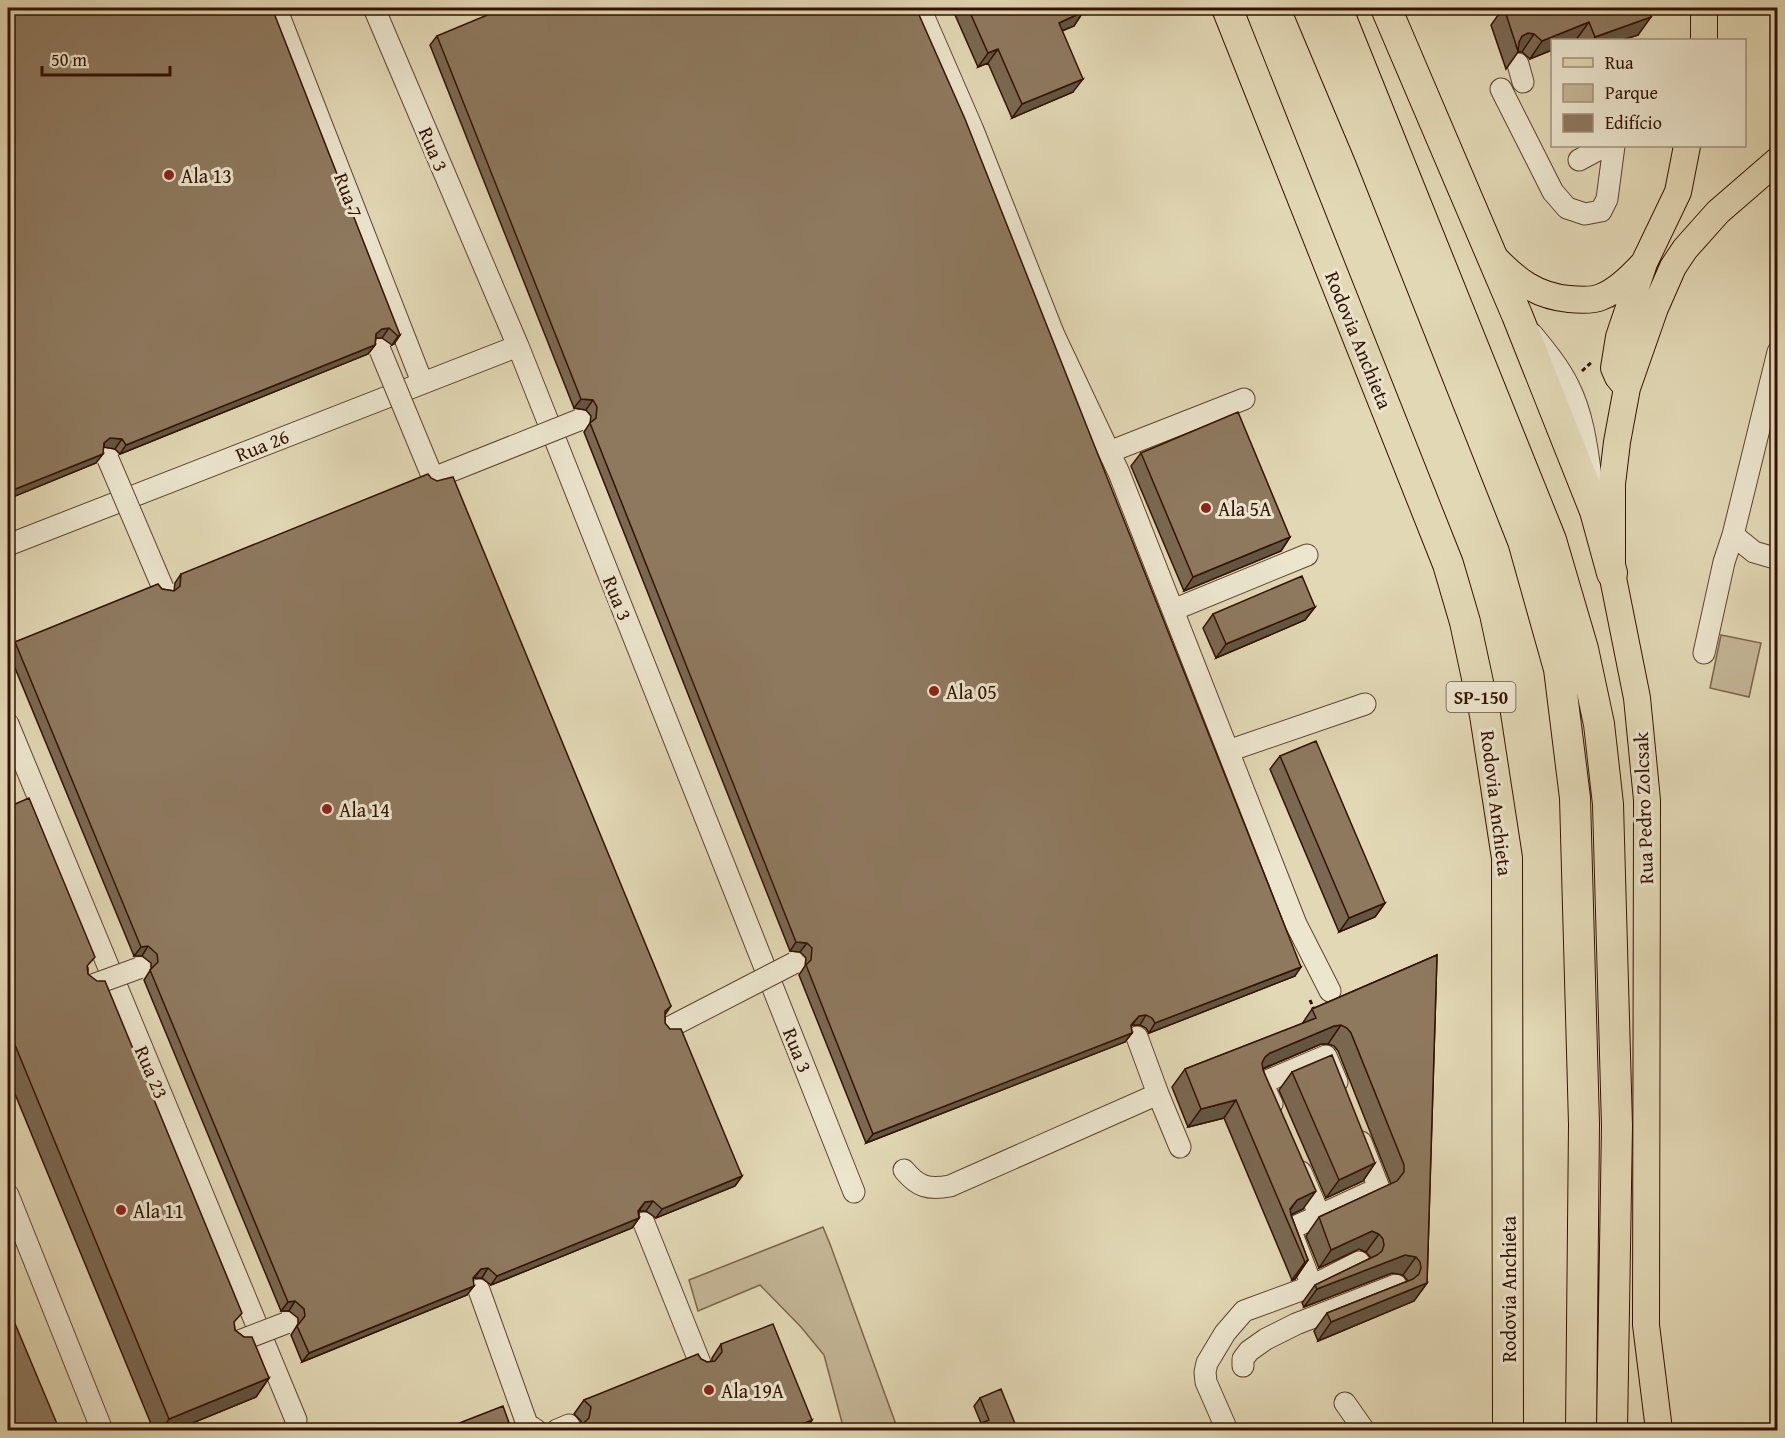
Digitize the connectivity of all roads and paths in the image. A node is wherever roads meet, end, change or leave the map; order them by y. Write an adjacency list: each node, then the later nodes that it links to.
1 (276, 8): 21 (street, Rua 7)
2 (374, 8): 18 (street, Rua 3)
3 (920, 8): 25 (street)
4 (1227, 8): 72 (highway, Rodovia Anchieta / SP-150)
5 (1308, 8): 73 (highway)
6 (1337, 8): 74 (highway)
7 (1386, 8): 16 (highway)
8 (1704, 8): 9 (main road)
9 (1704, 39)
10 (1501, 89): 11 (street)
11 (1614, 147)
12 (1687, 147): 14 (main road)
13 (1778, 160): 15 (main road, Rua Pedro Zolcsak)
14 (1678, 192): 15 (main road); 17 (main road)
15 (1718, 212): 22 (main road, Rua Pedro Zolcsak)
16 (1491, 255): 17 (main road); 31 (highway)
17 (1644, 263): 22 (main road)
18 (518, 346): 21 (street, Rua 26); 53 (street, Rua 3)
19 (380, 350): 24 (street, bridge)
20 (1778, 352): 27 (street)
21 (422, 382): 28 (street, Rua 26)
22 (1627, 388): 31 (main road, Rua Pedro Zolcsak)
23 (1244, 399): 25 (street)
24 (579, 420)
25 (1109, 452): 33 (street)
26 (108, 459): 32 (street, bridge)
27 (1733, 535): 30 (street); 34 (street)
28 (8, 545)
29 (1307, 555): 33 (street)
30 (1778, 559)
31 (1612, 573): 62 (main road, Rua Pedro Zolcsak)
32 (163, 588)
33 (1173, 610): 37 (street)
34 (1704, 653)
35 (1365, 704): 37 (street)
36 (8, 724): 67 (street, Rua 23)
37 (1228, 752): 41 (street)
38 (794, 963): 44 (street, bridge)
39 (139, 968): 40 (street, bridge)
40 (87, 987)
41 (1330, 991)
42 (1310, 1000): 43 (path)
43 (1318, 1019)
44 (670, 1027)
45 (1137, 1037): 46 (street)
46 (1158, 1094): 50 (street); 52 (street)
47 (1343, 1099): 49 (street)
48 (1354, 1124): 55 (street)
49 (1281, 1126)
50 (1180, 1147)
51 (1293, 1152): 55 (street)
52 (904, 1170)
53 (854, 1192)
54 (8, 1195): 68 (street)
55 (1320, 1216): 59 (street)
56 (644, 1223): 64 (street)
57 (1359, 1262): 59 (street)
58 (1396, 1285): 65 (street)
59 (1312, 1286): 70 (street)
60 (479, 1290): 69 (street)
61 (286, 1323): 63 (street, bridge)
62 (1646, 1325): 75 (main road); 76 (main road, Rua Pedro Zolcsak)
63 (234, 1343)
64 (700, 1363)
65 (1243, 1366)
66 (1345, 1403): 71 (street)
67 (296, 1420)
68 (102, 1431)
69 (537, 1431)
70 (1227, 1431)
71 (1364, 1431)
72 (1508, 1431)
73 (1581, 1431)
74 (1612, 1431)
75 (1646, 1431)
76 (1659, 1431)

